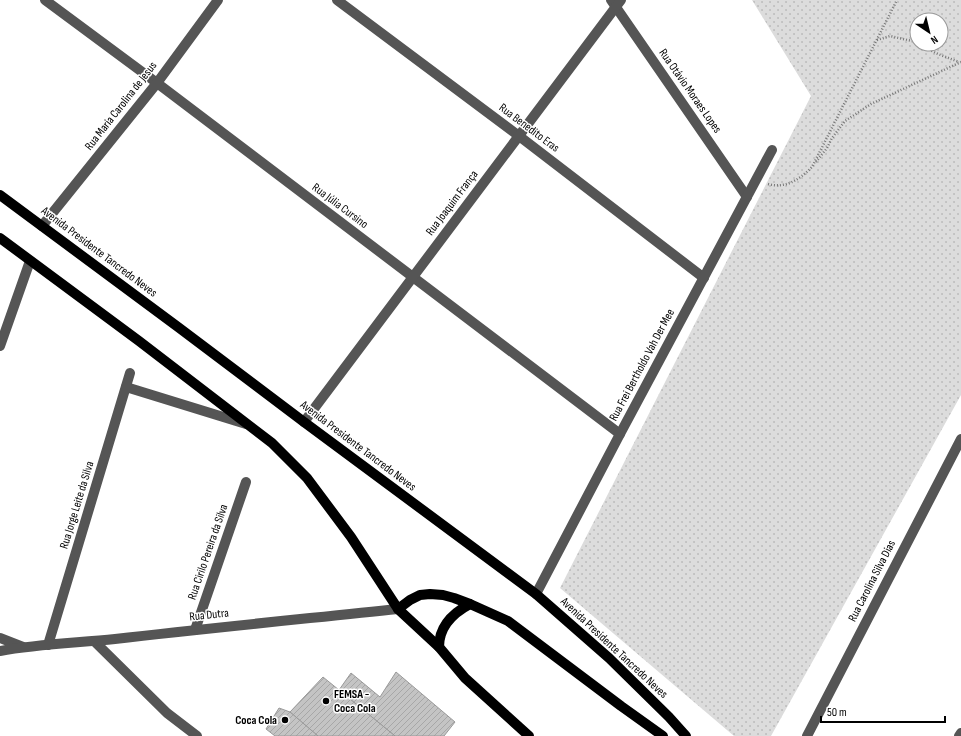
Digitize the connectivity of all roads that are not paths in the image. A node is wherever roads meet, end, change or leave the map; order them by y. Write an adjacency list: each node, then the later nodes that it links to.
1 (45, 0): 5 (street, Rua Júlia Cursino)
2 (218, 0): 5 (street, Rua Maria Carolina de Jesus)
3 (337, 0): 6 (street, Rua Benedito Eras)
4 (616, 2): 6 (street, Rua Joaquim França); 9 (street, Rua Otávio Moraes Lopes)
5 (157, 83): 10 (street, Rua Maria Carolina de Jesus); 13 (street, Rua Júlia Cursino)
6 (519, 136): 13 (street, Rua Joaquim França); 14 (street, Rua Benedito Eras)
7 (772, 150): 9 (street, Rua Frei Bertholdo Vah Der Mee)
8 (0, 195): 10 (main road, Avenida Presidente Tancredo Neves)
9 (748, 197): 14 (street, Rua Frei Bertholdo Vah Der Mee)
10 (42, 226): 18 (main road, Avenida Presidente Tancredo Neves)
11 (0, 238): 12 (main road)
12 (30, 261): 15 (street); 19 (main road)
13 (413, 278): 18 (street, Rua Joaquim França); 20 (street, Rua Júlia Cursino)
14 (704, 278): 20 (street, Rua Frei Bertholdo Vah Der Mee)
15 (0, 346)
16 (130, 373): 17 (street, Rua Jorge Leite da Silva)
17 (126, 387): 19 (street); 29 (street, Rua Jorge Leite da Silva)
18 (304, 422): 23 (main road, Avenida Presidente Tancredo Neves)
19 (248, 424): 25 (main road)
20 (620, 434): 23 (street, Rua Frei Bertholdo Vah Der Mee)
21 (961, 439): 38 (street, Rua Carolina Silva Dias)
22 (246, 482): 26 (street, Rua Cirilo Pereira da Silva)
23 (536, 594): 37 (main road, Avenida Presidente Tancredo Neves)
24 (470, 604): 25 (main road); 31 (main road); 36 (main road)
25 (398, 609): 26 (street, Rua Dutra); 31 (main road)
26 (195, 630): 28 (street, Rua Dutra)
27 (0, 638): 30 (street, Rua Dutra)
28 (94, 641): 29 (street, Rua Dutra); 34 (street)
29 (48, 645): 30 (street, Rua Dutra)
30 (23, 647): 32 (street, Rua Dutra)
31 (439, 647): 35 (main road)
32 (0, 651)
33 (961, 733): 39 (street)
34 (197, 736)
35 (529, 736)
36 (663, 736)
37 (686, 736)
38 (807, 736)
39 (960, 736)

